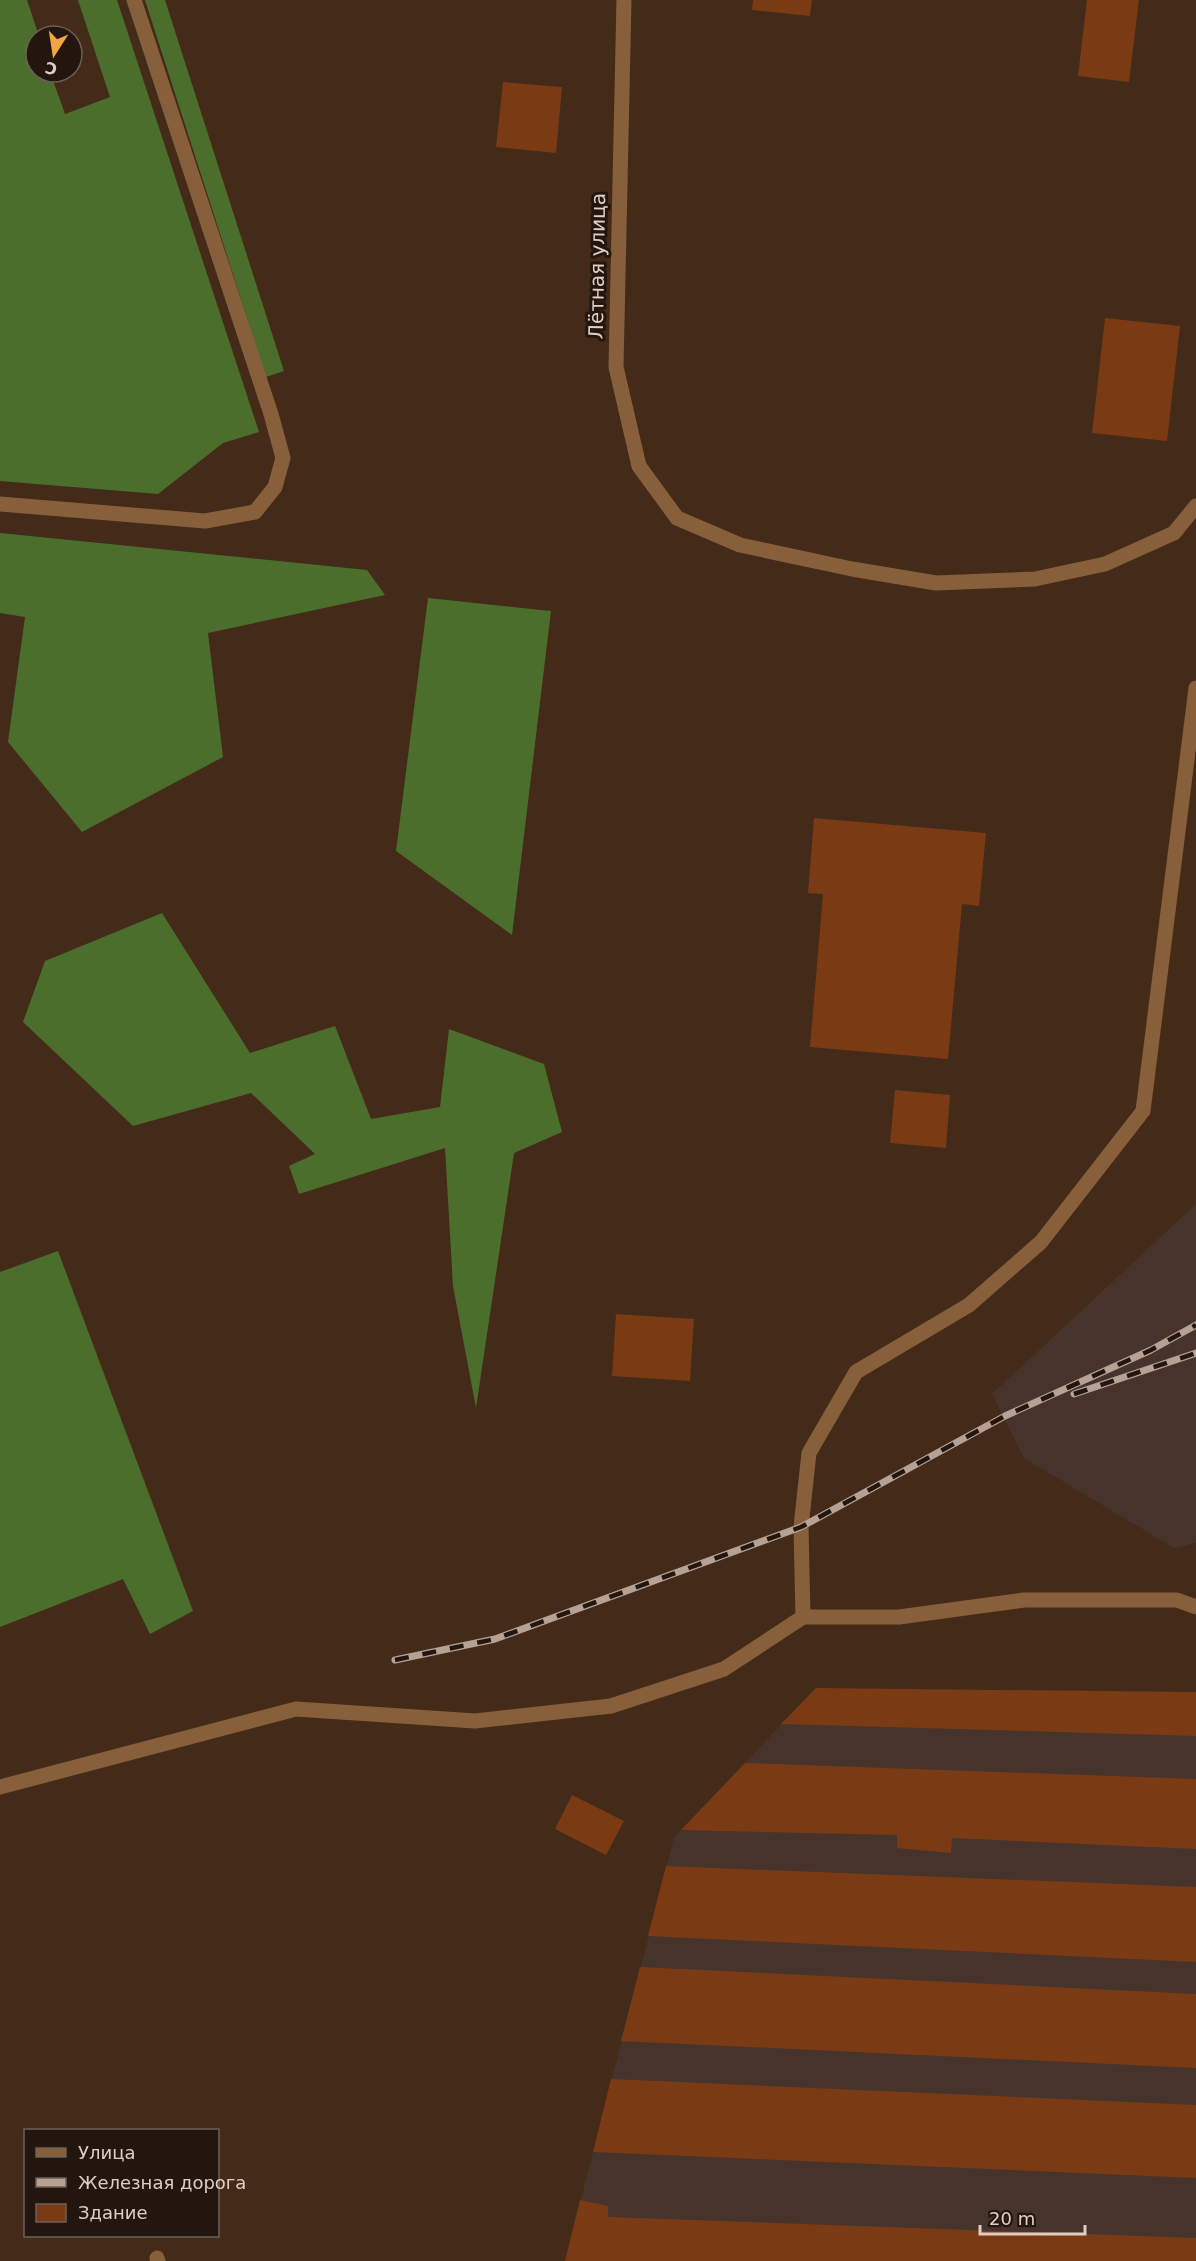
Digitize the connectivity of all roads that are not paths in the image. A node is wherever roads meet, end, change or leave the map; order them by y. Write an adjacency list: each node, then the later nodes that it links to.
1 (134, 0): 3 (street)
2 (624, 0): 4 (street, Лётная улица)
3 (0, 504)
4 (1196, 506)
5 (1196, 688): 7 (street)
6 (1196, 1607): 7 (street)
7 (803, 1617): 8 (street)
8 (0, 1787)

